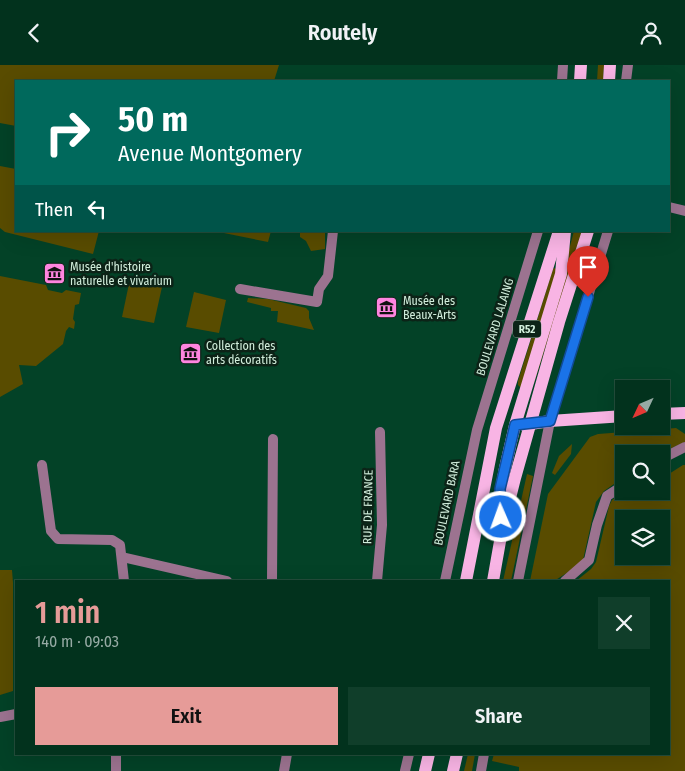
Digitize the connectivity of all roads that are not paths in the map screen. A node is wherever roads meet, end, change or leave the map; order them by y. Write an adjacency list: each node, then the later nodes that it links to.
1 (563, 65): 5 (street)
2 (581, 65): 6 (main road)
3 (610, 65): 7 (main road)
4 (628, 65): 8 (street)
5 (562, 80)
6 (580, 80)
7 (610, 80)
8 (626, 80)
9 (670, 207): 10 (street)
10 (685, 211)
11 (333, 232): 17 (street)
12 (538, 232): 25 (street, BOULEVARD LALAING)
13 (559, 232): 24 (main road, R52)
14 (565, 232): 23 (main road, R52)
15 (588, 232): 22 (main road, R52)
16 (608, 232): 21 (street)
17 (240, 289)
18 (685, 413): 19 (main road)
19 (670, 414)
20 (615, 417): 21 (main road)
21 (550, 421): 22 (main road); 41 (street)
22 (531, 424): 23 (main road); 32 (main road, R52)
23 (515, 425): 24 (main road); 32 (main road, R52)
24 (496, 428): 25 (street); 39 (main road, R52)
25 (478, 430): 38 (street, BOULEVARD BARA)
26 (380, 432): 37 (street, RUE DE FRANCE)
27 (273, 439): 36 (street)
28 (685, 447): 29 (street)
29 (670, 454)
30 (42, 465): 33 (street)
31 (615, 491): 42 (street)
32 (502, 530): 40 (main road, R52)
33 (122, 557): 34 (street); 35 (street)
34 (124, 580)
35 (224, 580)
36 (272, 580)
37 (377, 580)
38 (445, 580)
39 (466, 580)
40 (493, 580)
41 (518, 580)
42 (566, 580)
43 (15, 714): 44 (street)
44 (0, 717)
45 (116, 755): 51 (street)
46 (287, 755): 52 (street)
47 (409, 755): 53 (street)
48 (429, 755): 54 (main road)
49 (457, 755): 55 (main road)
50 (484, 755): 56 (street)
51 (116, 771)
52 (284, 771)
53 (405, 771)
54 (425, 771)
55 (453, 771)
56 (481, 771)

